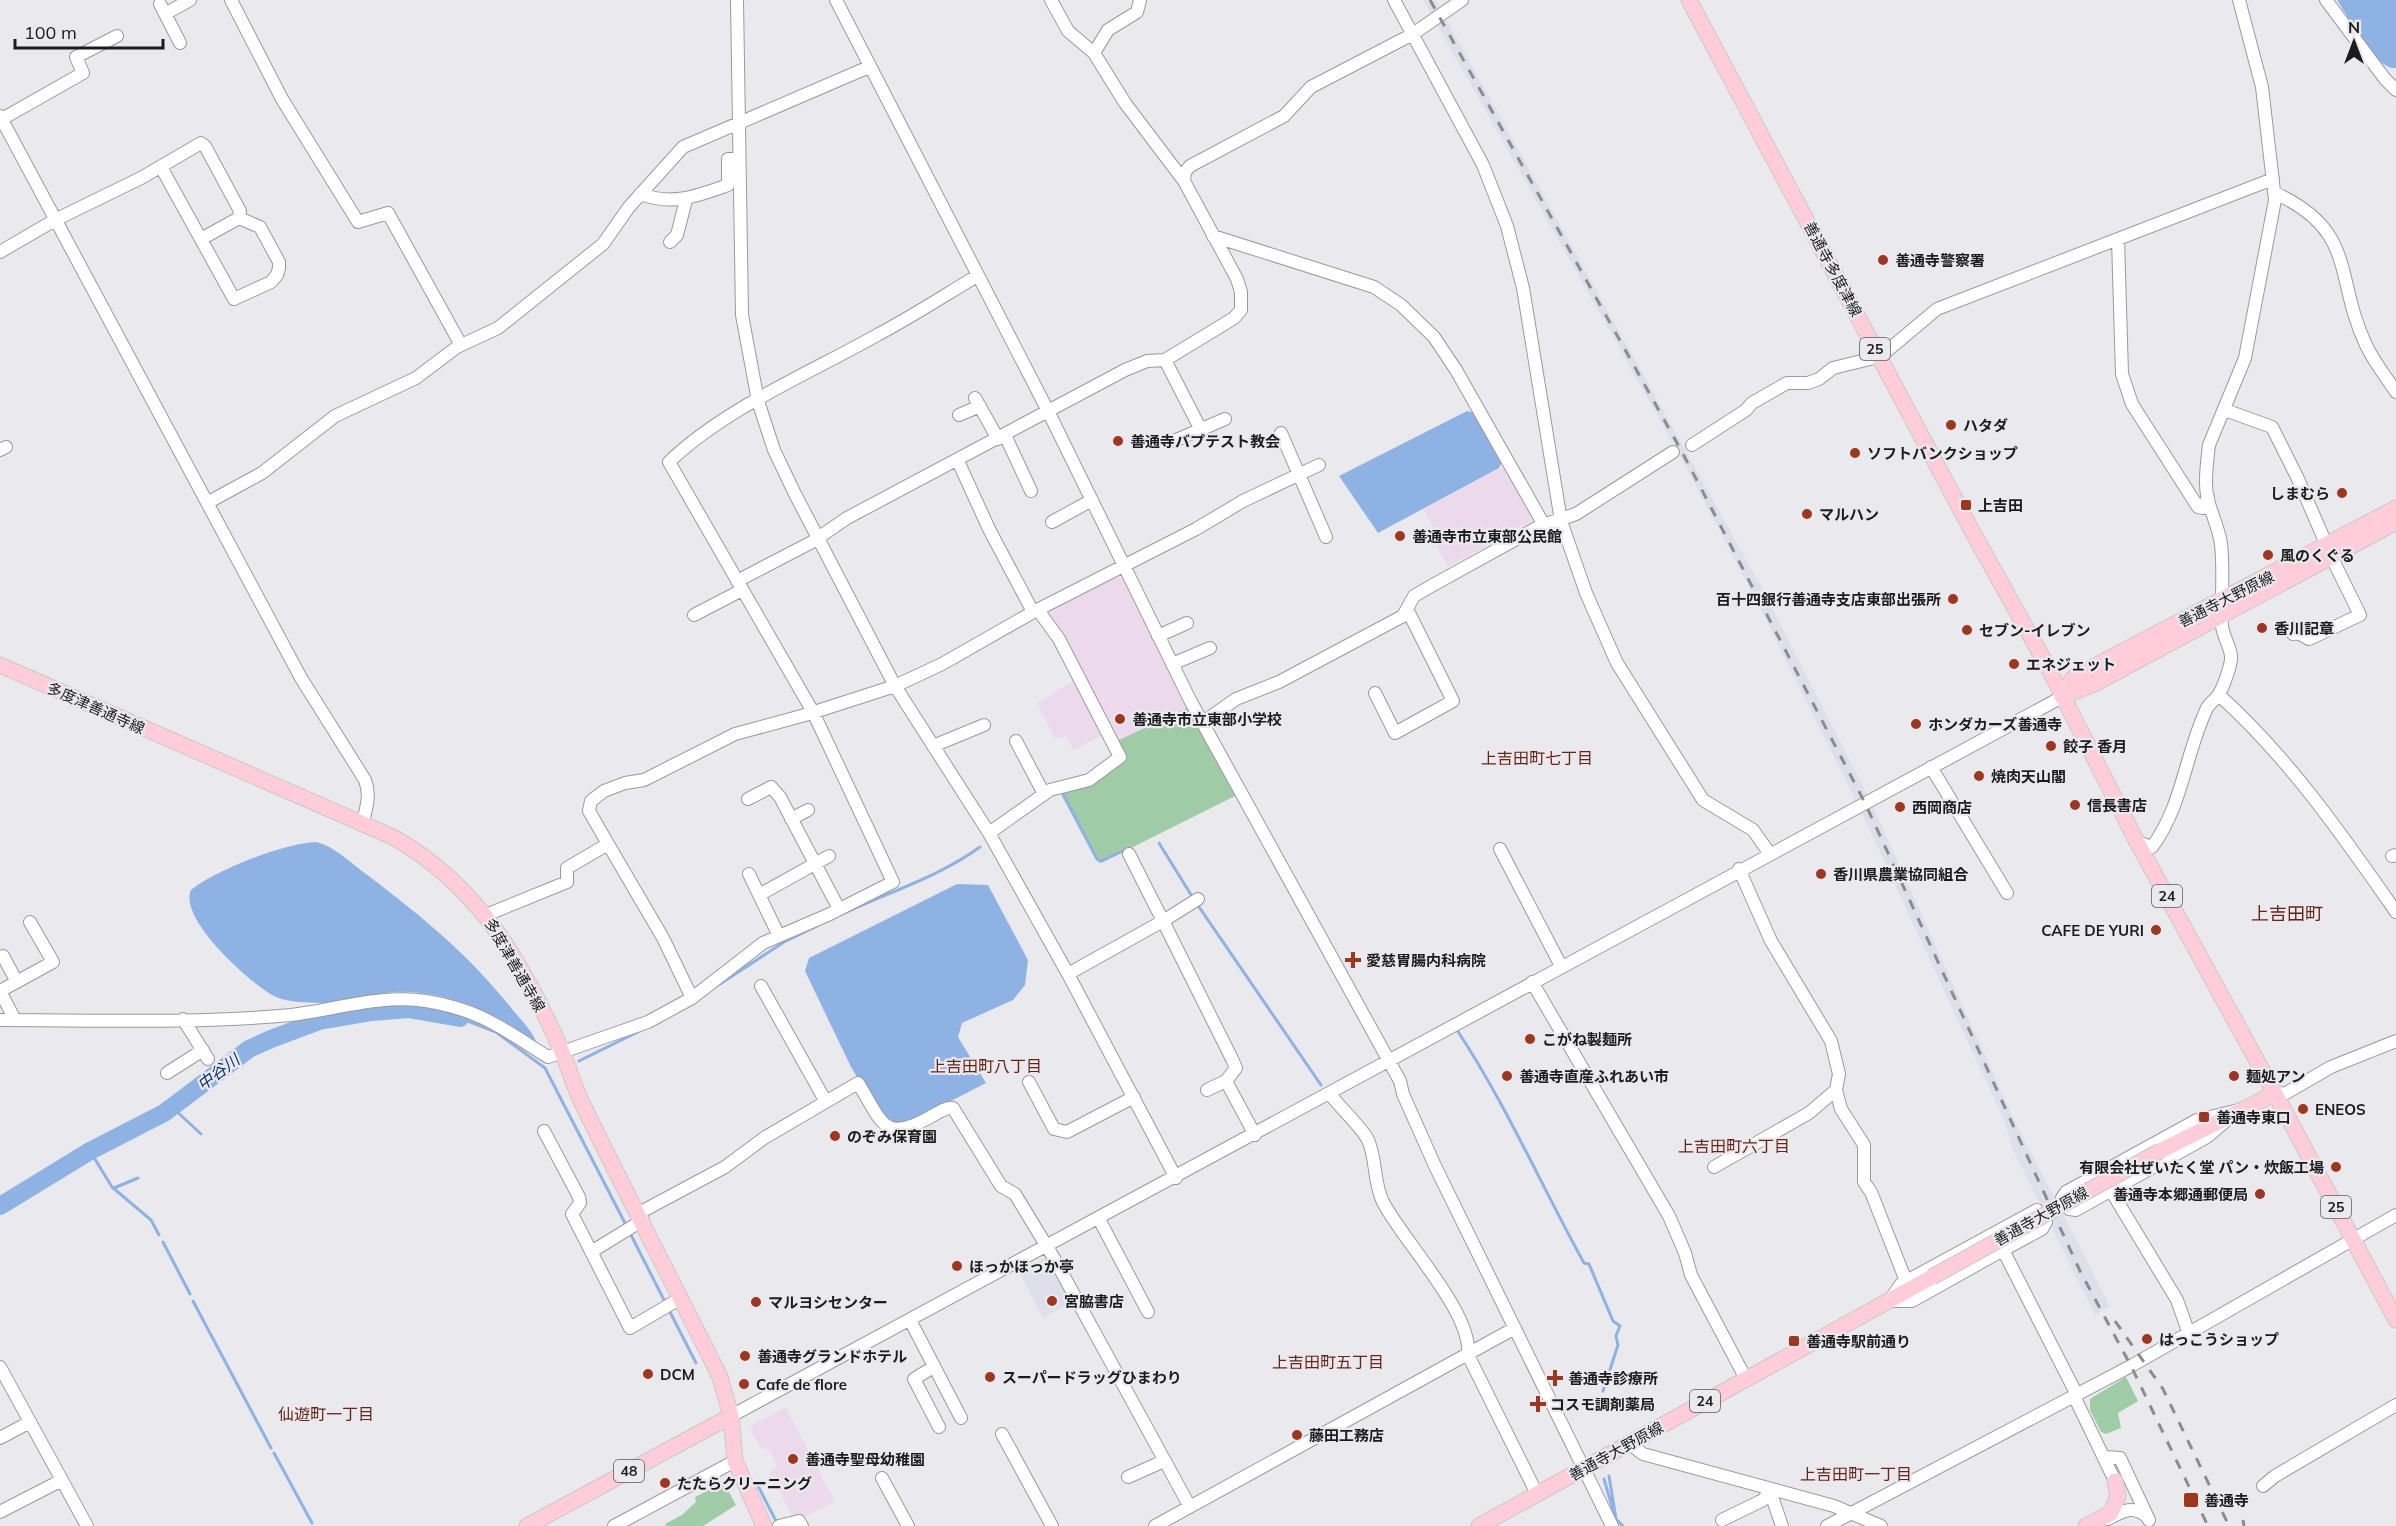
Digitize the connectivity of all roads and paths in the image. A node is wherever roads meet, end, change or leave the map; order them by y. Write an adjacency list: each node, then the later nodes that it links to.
1 (190, 0): 14 (street)
2 (231, 0): 35 (street)
3 (737, 0): 19 (street)
4 (836, 0): 16 (street)
5 (1051, 0): 15 (street)
6 (1140, 0): 15 (street)
7 (1394, 0): 12 (street)
8 (1462, 0): 12 (street)
9 (1689, 0): 36 (main road, 善通寺多度津線 / 25)
10 (2239, 0): 22 (street)
11 (2326, 0): 17 (street)
12 (1413, 34): 23 (street); 58 (street)
13 (117, 36): 18 (street)
14 (180, 43)
15 (1094, 52): 23 (street)
16 (869, 67): 19 (street); 34 (street)
17 (2396, 90)
18 (1, 117): 28 (street)
19 (739, 123): 20 (street); 25 (street)
20 (739, 159): 26 (street); 39 (street)
21 (161, 167): 27 (street); 28 (street); 30 (street)
22 (2273, 179): 24 (street); 31 (street)
23 (1184, 181): 29 (street)
24 (2275, 193): 38 (street); 41 (street)
25 (640, 194): 26 (street); 35 (street)
26 (686, 200): 32 (street)
27 (239, 218): 30 (street); 30 (street)
28 (55, 220): 33 (street); 56 (street)
29 (1214, 236): 37 (street); 61 (street)
30 (201, 239)
31 (2118, 239): 36 (street); 54 (street)
32 (670, 242)
33 (0, 252)
34 (977, 276): 39 (street); 40 (street)
35 (461, 345): 56 (street)
36 (1879, 355): 48 (street); 81 (main road, 善通寺多度津線 / 25)
37 (1165, 360): 40 (street); 44 (street)
38 (2396, 392)
39 (758, 401): 63 (street); 66 (street)
40 (1048, 411): 46 (street); 55 (street)
41 (2226, 411): 54 (street); 64 (street)
42 (959, 415): 46 (street)
43 (1225, 419): 44 (street)
44 (1201, 430): 47 (street)
45 (1281, 433): 52 (street)
46 (1001, 437): 50 (street); 53 (street)
47 (1174, 441)
48 (1692, 445)
49 (1673, 452): 58 (street)
50 (958, 460): 63 (street); 69 (street)
51 (1319, 465): 52 (street)
52 (1298, 475): 62 (street); 65 (street)
53 (1031, 491)
54 (2208, 497): 67 (street)
55 (1092, 500): 59 (street); 65 (street)
56 (207, 503): 92 (street)
57 (2396, 508): 64 (main road, 善通寺大野原線)
58 (1561, 521): 61 (street); 98 (street)
59 (1052, 522)
60 (2396, 522): 64 (main road, 善通寺大野原線)
61 (1544, 525): 68 (street)
62 (1326, 537)
63 (817, 538): 66 (street); 78 (street)
64 (2330, 552): 67 (main road, 善通寺大野原線); 71 (main road, 善通寺大野原線); 73 (street)
65 (1124, 567): 69 (street); 74 (street)
66 (740, 585): 70 (street); 82 (street)
67 (2224, 601): 71 (street); 81 (main road, 善通寺大野原線)
68 (1407, 609): 79 (street); 83 (street)
69 (1036, 611): 78 (street); 88 (street)
70 (694, 615)
71 (2223, 617): 80 (street); 81 (main road, 善通寺大野原線)
72 (1187, 623): 74 (street)
73 (2293, 634)
74 (1158, 636): 76 (street)
75 (1210, 648): 76 (street)
76 (1172, 664): 83 (street)
77 (0, 665): 92 (main road, 多度津善通寺線)
78 (895, 686): 82 (street); 86 (street)
79 (1375, 693)
80 (2219, 695): 94 (street); 107 (street)
81 (2062, 697): 87 (street); 94 (main road, 24)
82 (813, 712): 95 (street); 106 (street)
83 (1203, 723): 124 (street)
84 (984, 725): 86 (street)
85 (1016, 741): 88 (street)
86 (933, 746): 93 (street)
87 (1931, 767): 98 (street); 103 (street)
88 (1044, 794): 93 (street)
89 (748, 799): 91 (street)
90 (808, 810): 91 (street)
91 (791, 819): 100 (street)
92 (362, 825): 108 (main road, 多度津善通寺線)
93 (989, 833): 114 (street)
94 (2137, 842): 131 (main road, 24)
95 (608, 844): 108 (street); 118 (street)
96 (1500, 849): 113 (street)
97 (1129, 854): 109 (street)
98 (1770, 854): 101 (street)
99 (829, 856): 100 (street)
100 (815, 864): 104 (street); 106 (street)
101 (1739, 870): 113 (street); 129 (street)
102 (749, 874): 104 (street)
103 (2007, 893)
104 (759, 895): 111 (street)
105 (1196, 900): 109 (street)
106 (839, 909): 111 (street)
107 (2396, 912)
108 (486, 915): 123 (main road, 多度津善通寺線)
109 (1163, 921): 114 (street); 127 (street)
110 (30, 922): 115 (street)
111 (779, 936): 118 (street)
112 (3, 956): 115 (street)
113 (1561, 966): 116 (street)
114 (1068, 974): 132 (street)
115 (17, 982): 121 (street)
116 (1532, 982): 124 (street); 157 (street)
117 (761, 986): 133 (street)
118 (692, 998): 123 (street)
119 (183, 1019): 121 (street); 123 (street); 125 (street)
120 (0, 1020): 121 (street)
121 (15, 1020)
122 (2396, 1041): 131 (street)
123 (562, 1053): 142 (main road, 多度津善通寺線)
124 (1389, 1062): 130 (street); 153 (street)
125 (167, 1073)
126 (1029, 1082): 132 (street)
127 (1227, 1082): 128 (street); 136 (street)
128 (1208, 1090)
129 (1836, 1090): 137 (street); 147 (street)
130 (1330, 1094): 136 (street); 155 (street)
131 (2274, 1094): 134 (main road, 善通寺大野原線 / 24); 143 (main road, 25)
132 (1134, 1097): 138 (street)
133 (826, 1102): 142 (street); 144 (street)
134 (2238, 1110): 139 (street); 139 (street); 148 (main road, 善通寺大野原線 / 24, bridge)
135 (544, 1131): 146 (street)
136 (1255, 1135): 138 (street)
137 (1714, 1167)
138 (1176, 1178): 141 (street)
139 (2110, 1189): 154 (street)
140 (2396, 1215): 143 (street)
141 (1099, 1219): 144 (street); 150 (street)
142 (634, 1222): 146 (street); 149 (main road, 多度津善通寺線)
143 (2354, 1241): 151 (main road, 25); 154 (street)
144 (1046, 1247): 152 (street); 169 (street)
145 (2003, 1250): 147 (street); 148 (street); 158 (street)
146 (591, 1252): 149 (street)
147 (1906, 1281): 148 (street)
148 (1890, 1301): 157 (main road, 善通寺大野原線 / 24)
149 (671, 1303): 160 (main road, 多度津善通寺線)
150 (1148, 1312)
151 (2396, 1320)
152 (906, 1322): 160 (street); 161 (street); 163 (street)
153 (1515, 1328): 155 (street); 170 (street)
154 (2189, 1334): 158 (street)
155 (1468, 1355): 177 (street); 178 (street)
156 (1, 1372): 162 (street)
157 (1746, 1378): 166 (main road, 善通寺大野原線 / 24)
158 (2076, 1395): 167 (street); 180 (street)
159 (2396, 1406): 175 (street)
160 (731, 1416): 168 (main road, 多度津善通寺線); 185 (main road, 48)
161 (961, 1418)
162 (30, 1422): 165 (street); 173 (street)
163 (939, 1427)
164 (1002, 1434): 191 (street)
165 (0, 1438)
166 (1630, 1444): 170 (main road, 善通寺大野原線 / 24); 176 (street)
167 (2104, 1457): 174 (street); 182 (street)
168 (735, 1461): 186 (street); 187 (main road, 多度津善通寺線)
169 (1164, 1461): 171 (street); 178 (street)
170 (1583, 1470): 177 (main road, 善通寺大野原線 / 24); 194 (street)
171 (1128, 1477)
172 (882, 1478): 190 (street)
173 (62, 1480): 179 (street); 184 (street)
174 (2115, 1480): 183 (main road)
175 (2263, 1486)
176 (1770, 1491): 180 (street); 181 (street); 195 (street)
177 (1537, 1494): 193 (main road, 善通寺大野原線 / 24)
178 (1190, 1507): 192 (street)
179 (0, 1512)
180 (1854, 1513): 196 (street); 197 (street)
181 (1722, 1520)
182 (2151, 1523): 183 (street)
183 (2091, 1524)
184 (87, 1526)
185 (527, 1526)
186 (614, 1526)
187 (764, 1526)
188 (780, 1526): 189 (street)
189 (802, 1526)
190 (908, 1526)
191 (1052, 1526)
192 (1155, 1526)
193 (1479, 1526)
194 (1611, 1526)
195 (1782, 1526)
196 (1827, 1526)
197 (1881, 1526)

